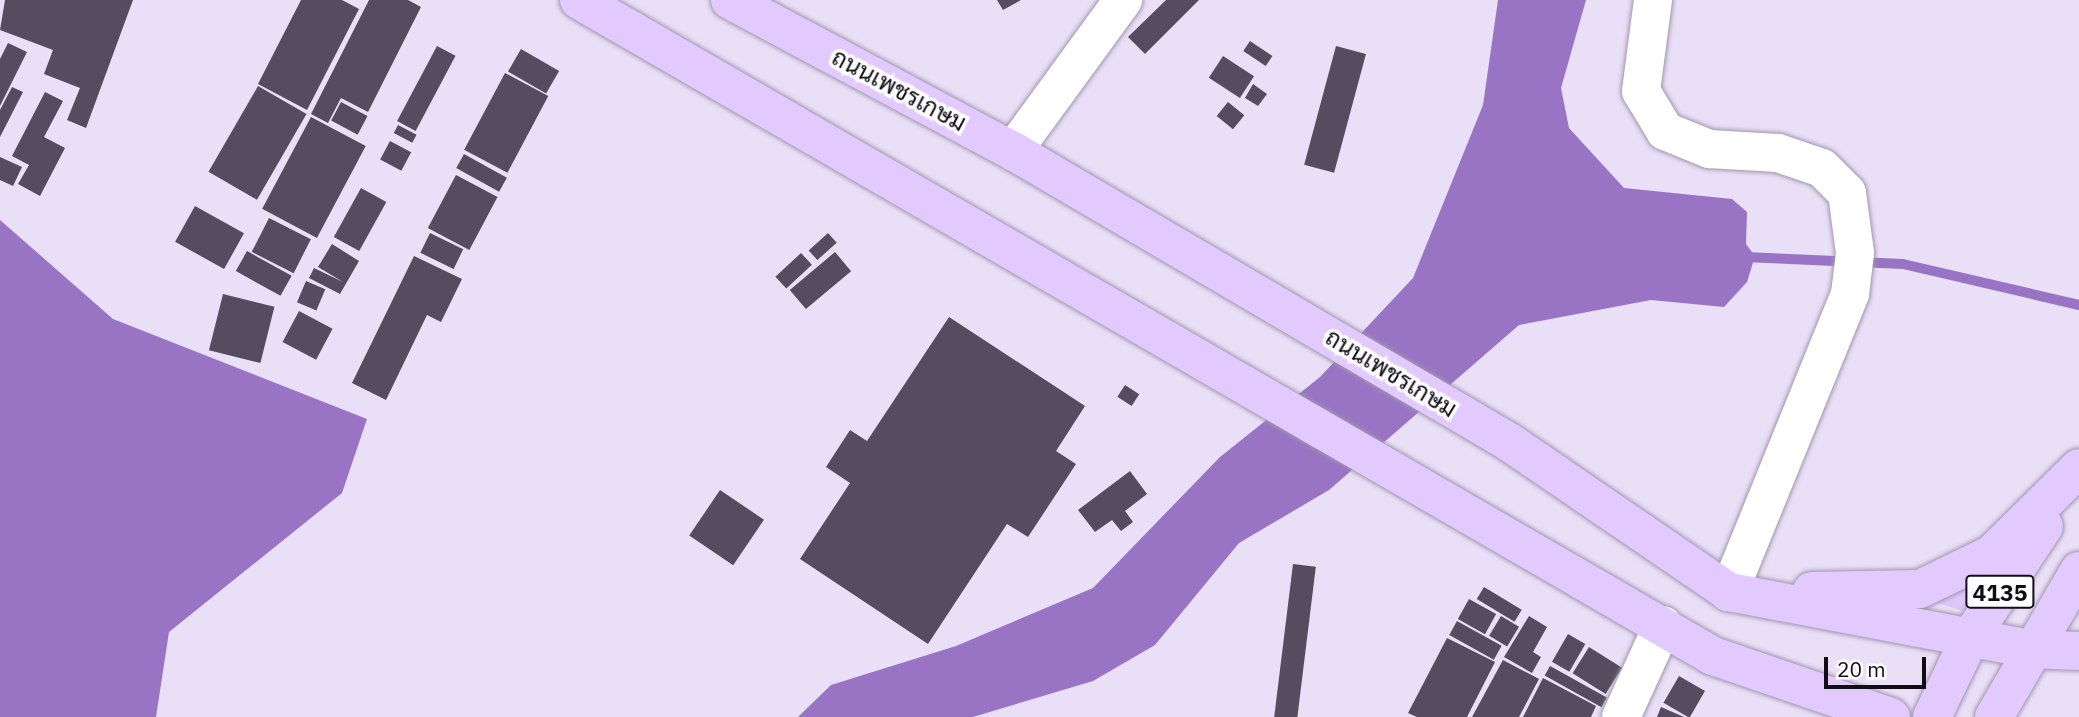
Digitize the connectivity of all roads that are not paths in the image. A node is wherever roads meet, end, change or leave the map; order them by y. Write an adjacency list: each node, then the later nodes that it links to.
1 (579, 0): 9 (main road)
2 (730, 0): 5 (main road, ถนนเพชรเกษม)
3 (1123, 0): 5 (street)
4 (1653, 0): 8 (street)
5 (1013, 151): 8 (main road, ถนนเพชรเกษม)
6 (2079, 470): 8 (main road); 10 (main road, 4135)
7 (2079, 572): 11 (main road, 4135)
8 (1729, 592): 10 (main road, ถนนเพชรเกษม)
9 (1663, 625): 13 (main road); 14 (street)
10 (1970, 638): 11 (main road, ถนนเพชรเกษม); 17 (main road, 4135)
11 (2030, 649): 12 (main road, ถนนเพชรเกษม); 18 (main road, 4135)
12 (2079, 651)
13 (1713, 656): 15 (main road); 16 (main road)
14 (1621, 717)
15 (1802, 717)
16 (1891, 717)
17 (1932, 717)
18 (1994, 717)

